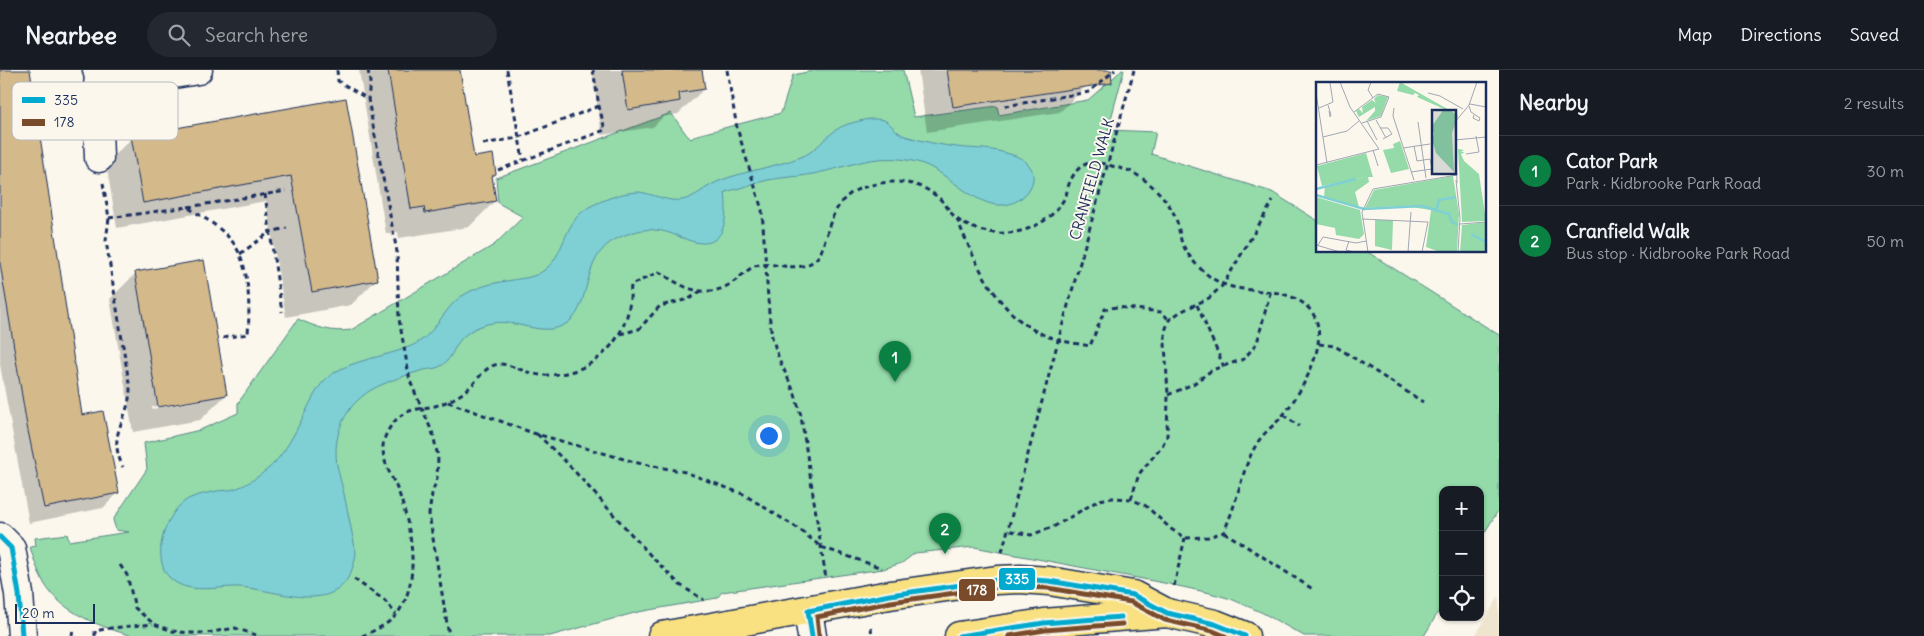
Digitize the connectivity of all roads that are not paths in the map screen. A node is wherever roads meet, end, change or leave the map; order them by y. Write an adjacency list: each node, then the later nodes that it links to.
1 (198, 70): 2 (street)
2 (98, 73)
3 (98, 140): 4 (street)
4 (99, 158)
5 (0, 537): 8 (street)
6 (1170, 600): 7 (highway); 10 (highway); 11 (highway)
7 (810, 623): 9 (highway)
8 (22, 636)
9 (662, 636)
10 (959, 636)
11 (1245, 636)

